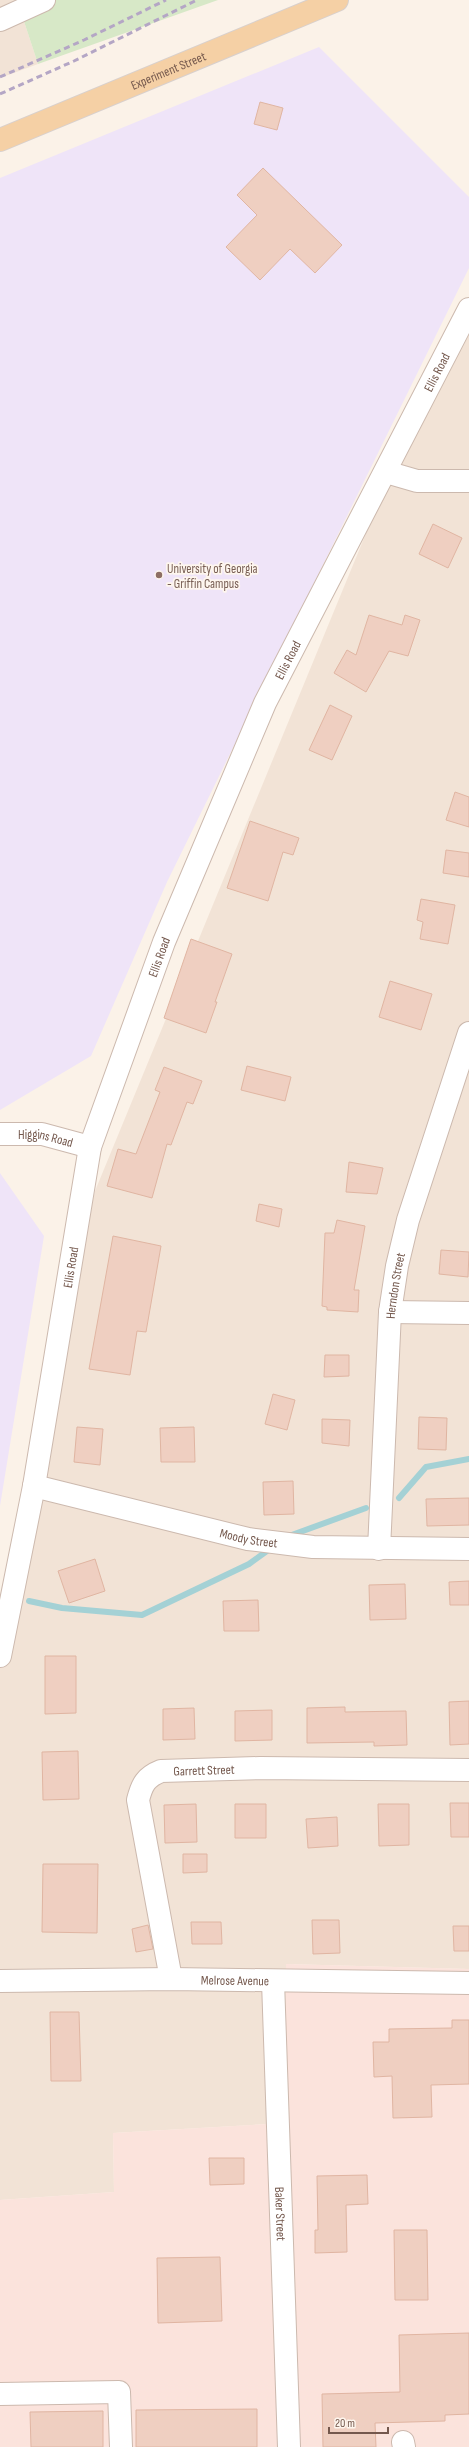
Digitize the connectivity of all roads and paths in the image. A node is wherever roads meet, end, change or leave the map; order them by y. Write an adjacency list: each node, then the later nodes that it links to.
1 (44, 0): 3 (street)
2 (337, 0): 4 (main road, Experiment Street)
3 (0, 20)
4 (0, 140)
5 (469, 310): 6 (street, Ellis Road)
6 (386, 472): 7 (street); 10 (street, Ellis Road)
7 (469, 481)
8 (469, 1033): 11 (street, Herndon Street)
9 (0, 1134): 10 (street, Higgins Road)
10 (90, 1147): 13 (street, Ellis Road)
11 (390, 1312): 12 (street); 14 (street, Herndon Street)
12 (469, 1313)
13 (34, 1486): 14 (street, Moody Street); 16 (street, Ellis Road)
14 (379, 1549): 15 (street, Moody Street)
15 (469, 1550)
16 (0, 1656)
17 (469, 1770): 18 (street, Garrett Street)
18 (171, 1979): 19 (street, Melrose Avenue); 20 (street, Melrose Avenue)
19 (0, 1981)
20 (273, 1981): 21 (street, Melrose Avenue); 24 (street, Baker Street)
21 (469, 1983)
22 (0, 2394): 23 (street)
23 (121, 2447)
24 (289, 2447)

